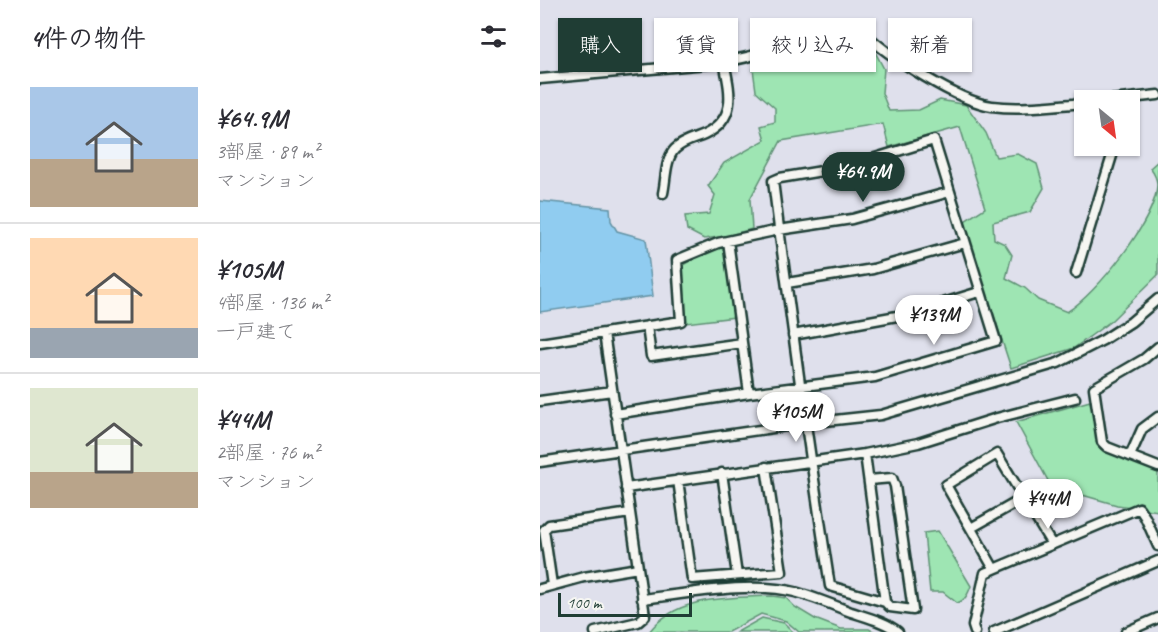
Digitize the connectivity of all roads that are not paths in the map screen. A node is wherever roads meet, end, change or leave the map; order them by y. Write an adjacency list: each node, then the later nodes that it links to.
1 (738, 60): 7 (street)
2 (654, 68): 4 (street)
3 (725, 72): 10 (street)
4 (540, 79)
5 (1158, 94): 6 (street)
6 (1140, 98)
7 (1074, 104)
8 (1112, 156): 14 (street)
9 (950, 192): 11 (street); 11 (street); 13 (street)
10 (663, 193)
11 (779, 230): 12 (street); 15 (street)
12 (728, 241): 18 (street); 22 (street)
13 (965, 243): 15 (street); 16 (street)
14 (1076, 273)
15 (787, 283): 20 (street)
16 (979, 292): 20 (street); 24 (street)
17 (1158, 298): 31 (street)
18 (647, 326): 19 (street); 22 (street)
19 (604, 333): 21 (street); 25 (street)
20 (793, 335): 24 (street)
21 (540, 343)
22 (742, 343): 26 (street)
23 (1158, 347): 34 (street)
24 (801, 386): 26 (street); 31 (street)
25 (612, 391): 28 (street); 29 (street)
26 (749, 393): 29 (street)
27 (1076, 398): 33 (street)
28 (540, 401)
29 (615, 414): 32 (street)
30 (1158, 417): 34 (street)
31 (807, 423): 32 (street); 35 (street)
32 (621, 450): 36 (street); 42 (street)
33 (865, 454): 35 (street); 41 (street)
34 (1131, 456): 38 (street)
35 (811, 460): 37 (street); 55 (street)
36 (540, 462)
37 (766, 467): 39 (street); 51 (street)
38 (1158, 467)
39 (722, 473): 40 (street); 51 (street)
40 (678, 480): 42 (street); 51 (street)
41 (869, 480): 55 (street); 55 (street)
42 (626, 488): 44 (street)
43 (1024, 498): 45 (street); 45 (street); 46 (street)
44 (630, 513): 49 (street); 52 (street)
45 (971, 528): 50 (street)
46 (1051, 543): 47 (street); 50 (street)
47 (1158, 546)
48 (1158, 561): 60 (street)
49 (638, 568): 52 (street); 54 (street)
50 (993, 569): 59 (street)
51 (737, 575)
52 (552, 585): 53 (street)
53 (540, 589)
54 (642, 599): 57 (street); 58 (street)
55 (885, 602)
56 (1158, 618): 61 (street)
57 (595, 632)
58 (898, 632)
59 (975, 632)
60 (994, 632)
61 (1126, 632)

